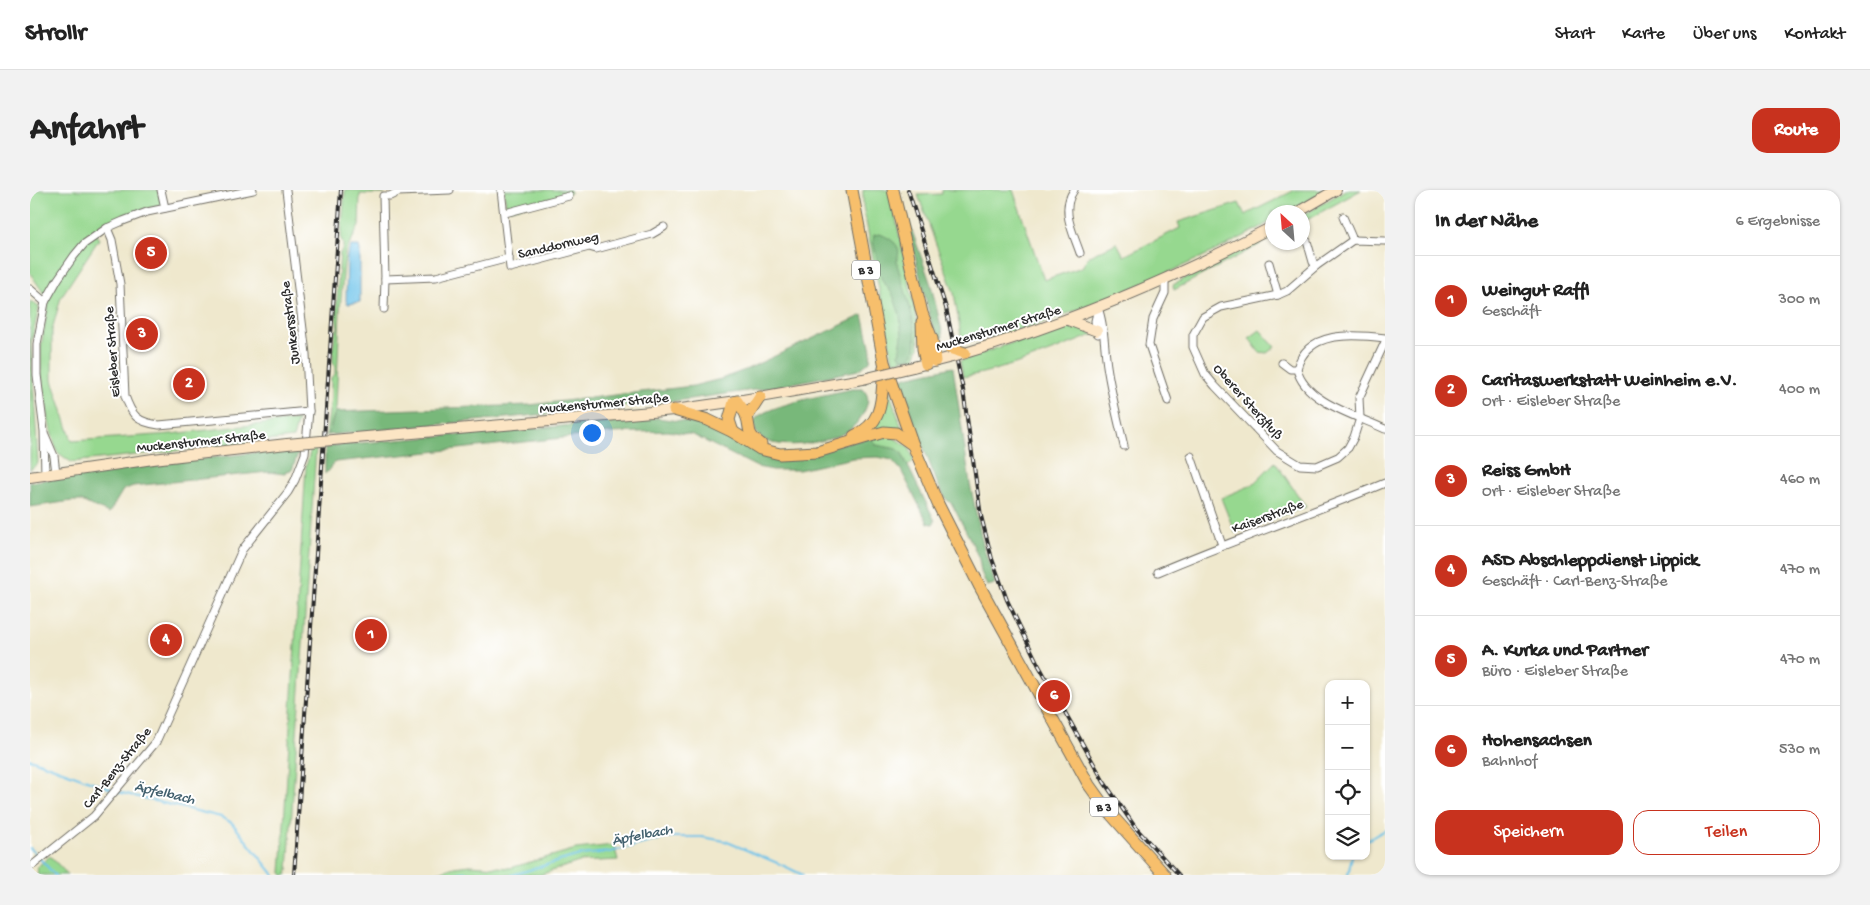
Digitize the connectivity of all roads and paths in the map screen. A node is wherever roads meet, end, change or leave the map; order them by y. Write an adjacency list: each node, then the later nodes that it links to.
1 (162, 190): 14 (street)
2 (253, 190): 14 (street)
3 (286, 190): 51 (street, Junkersstraße)
4 (450, 190): 27 (street)
5 (501, 190): 15 (street, Sanddornweg)
6 (852, 190): 12 (main road, B 3)
7 (859, 190): 12 (main road)
8 (894, 190): 34 (main road)
9 (1074, 190): 23 (street)
10 (1336, 190): 13 (main road)
11 (569, 196): 15 (street)
12 (854, 202): 43 (main road, B 3)
13 (1310, 205)
14 (165, 208): 18 (street)
15 (505, 213): 24 (street, Sanddornweg)
16 (1343, 217): 20 (street)
17 (664, 227): 24 (street, Sanddornweg)
18 (107, 228): 31 (street); 51 (street, Eisleber Straße)
19 (1265, 231): 28 (main road, Muckensturmer Straße)
20 (1353, 240): 21 (street); 26 (street, Oberer Sterzfluß)
21 (1385, 242)
22 (1310, 250): 26 (street)
23 (1080, 253)
24 (509, 258): 27 (street)
25 (1269, 264): 30 (street)
26 (1316, 266): 30 (street, Oberer Sterzfluß)
27 (385, 279): 33 (street)
28 (1165, 280): 32 (main road, Muckensturmer Straße); 48 (street)
29 (31, 288): 31 (street)
30 (1278, 295): 53 (street, Oberer Sterzfluß)
31 (46, 302): 55 (street)
32 (1098, 308): 35 (main road, Muckensturmer Straße); 36 (street); 40 (street)
33 (384, 309)
34 (922, 313): 38 (main road); 44 (main road)
35 (1068, 320): 36 (main road); 42 (main road, Muckensturmer Straße)
36 (1097, 331): 40 (street)
37 (1385, 338): 46 (street)
38 (932, 339): 41 (main road); 44 (main road)
39 (1385, 342): 53 (street, Oberer Sterzfluß)
40 (1104, 348): 58 (street)
41 (951, 352): 42 (main road, bridge); 44 (main road, Muckensturmer Straße)
42 (965, 353)
43 (884, 362): 52 (main road); 57 (main road, B 3)
44 (930, 362): 47 (main road, Muckensturmer Straße, bridge)
45 (1282, 363): 46 (street)
46 (1297, 370): 53 (street)
47 (760, 397): 49 (main road, Muckensturmer Straße); 52 (main road)
48 (1168, 401)
49 (735, 402): 50 (main road, Muckensturmer Straße); 52 (main road); 56 (main road)
50 (674, 410): 56 (main road); 61 (main road, Muckensturmer Straße, bridge)
51 (309, 411): 59 (street, Junkersstraße)
52 (747, 417)
53 (1360, 418): 54 (street)
54 (1385, 429)
55 (44, 432): 61 (street); 62 (street)
56 (733, 432): 57 (main road)
57 (913, 445): 68 (main road, B 3)
58 (1124, 446)
59 (305, 454): 67 (street, Carl-Benz-Straße)
60 (1190, 456): 65 (street)
61 (56, 473): 62 (main road, Muckensturmer Straße)
62 (45, 475): 63 (main road, Muckensturmer Straße)
63 (30, 478)
64 (1385, 483): 65 (street, Kaiserstraße)
65 (1222, 545): 66 (street, Kaiserstraße)
66 (1158, 572)
67 (38, 862)
68 (1165, 875)

